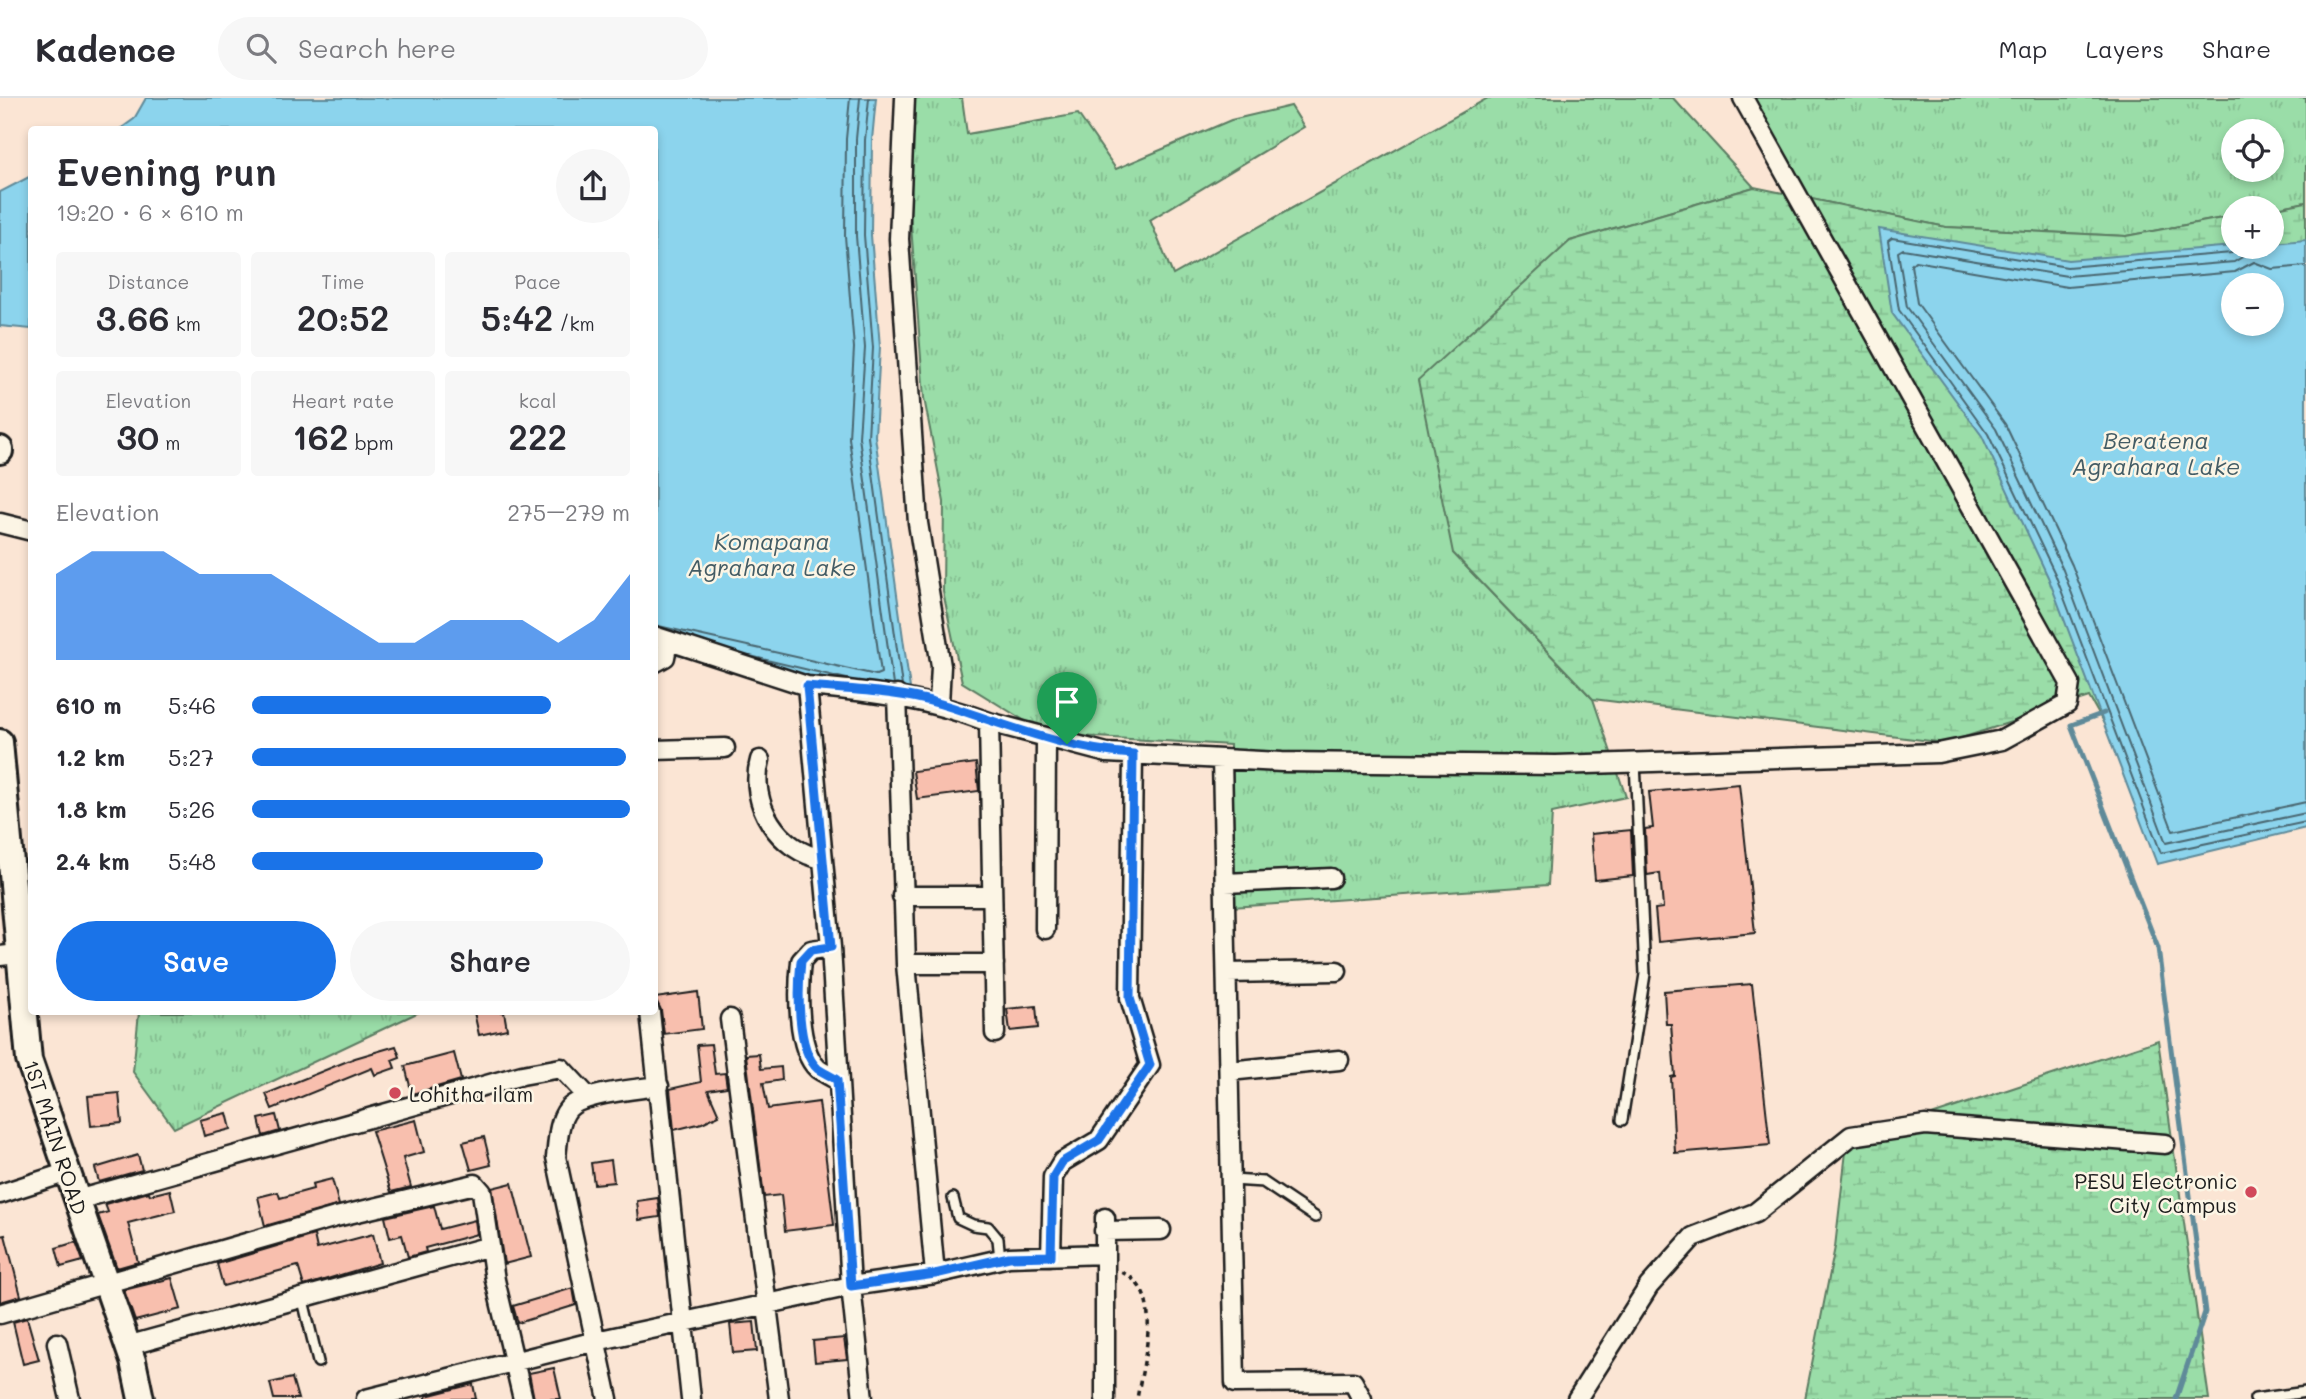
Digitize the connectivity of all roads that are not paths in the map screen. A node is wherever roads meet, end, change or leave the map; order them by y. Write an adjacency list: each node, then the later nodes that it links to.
1 (905, 98): 9 (street)
2 (1743, 98): 18 (street)
3 (0, 523): 4 (street)
4 (28, 530)
5 (661, 639): 6 (street); 7 (street)
6 (658, 661)
7 (807, 686): 8 (street); 19 (street)
8 (897, 695): 9 (street); 23 (street)
9 (939, 704): 10 (street)
10 (989, 722): 11 (street); 24 (street)
11 (1046, 738): 15 (street); 25 (street)
12 (0, 742): 22 (street, 1ST MAIN ROAD)
13 (725, 748): 14 (street)
14 (658, 750)
15 (1133, 754): 16 (street); 50 (street)
16 (1222, 759): 18 (street); 21 (street)
17 (760, 760): 19 (street)
18 (1635, 762): 40 (lane)
19 (823, 859): 26 (street)
20 (1331, 878): 21 (street)
21 (1225, 883): 31 (street)
22 (22, 891): 27 (street, 1ST MAIN ROAD)
23 (902, 896): 24 (street); 28 (street)
24 (991, 896): 29 (street)
25 (1045, 929)
26 (831, 947): 37 (street); 37 (street)
27 (9, 955): 42 (street, 1ST MAIN ROAD)
28 (906, 964): 29 (street); 53 (street)
29 (993, 964): 34 (street)
30 (1337, 971): 31 (street)
31 (1227, 973): 36 (street)
32 (650, 1015): 38 (street)
33 (730, 1019): 57 (street)
34 (995, 1033)
35 (1339, 1060): 36 (street)
36 (1229, 1071): 43 (street)
37 (837, 1080): 55 (street)
38 (659, 1086): 39 (street); 59 (street)
39 (589, 1098): 46 (street); 60 (street)
40 (1622, 1120)
41 (2165, 1144): 77 (street)
42 (68, 1172): 44 (street); 46 (street, 1ST MAIN ROAD)
43 (1232, 1180): 47 (lane); 76 (street)
44 (0, 1195)
45 (953, 1198): 51 (lane)
46 (76, 1200): 54 (street, 1ST MAIN ROAD)
47 (1315, 1217)
48 (1161, 1230): 52 (street)
49 (490, 1246): 54 (street); 56 (street); 63 (street)
50 (1051, 1256): 51 (street); 52 (street)
51 (1000, 1259): 53 (street)
52 (1105, 1259): 75 (street)
53 (935, 1274): 55 (street)
54 (106, 1283): 58 (street); 62 (street, 1ST MAIN ROAD)
55 (851, 1286): 57 (street); 74 (street)
56 (302, 1296): 62 (street); 64 (lane)
57 (769, 1305): 59 (street); 73 (street)
58 (0, 1314)
59 (685, 1322): 60 (street); 72 (street)
60 (596, 1341): 63 (street); 71 (street)
61 (57, 1343): 67 (street)
62 (127, 1346): 68 (street, 1ST MAIN ROAD)
63 (515, 1360): 65 (street); 70 (street)
64 (318, 1362)
65 (437, 1390): 69 (street)
66 (2306, 1392): 78 (lane)
67 (70, 1399)
68 (141, 1399)
69 (366, 1399)
70 (523, 1399)
71 (608, 1399)
72 (691, 1399)
73 (779, 1399)
74 (863, 1399)
75 (1105, 1399)
76 (1362, 1399)
77 (1577, 1399)
78 (2255, 1399)

